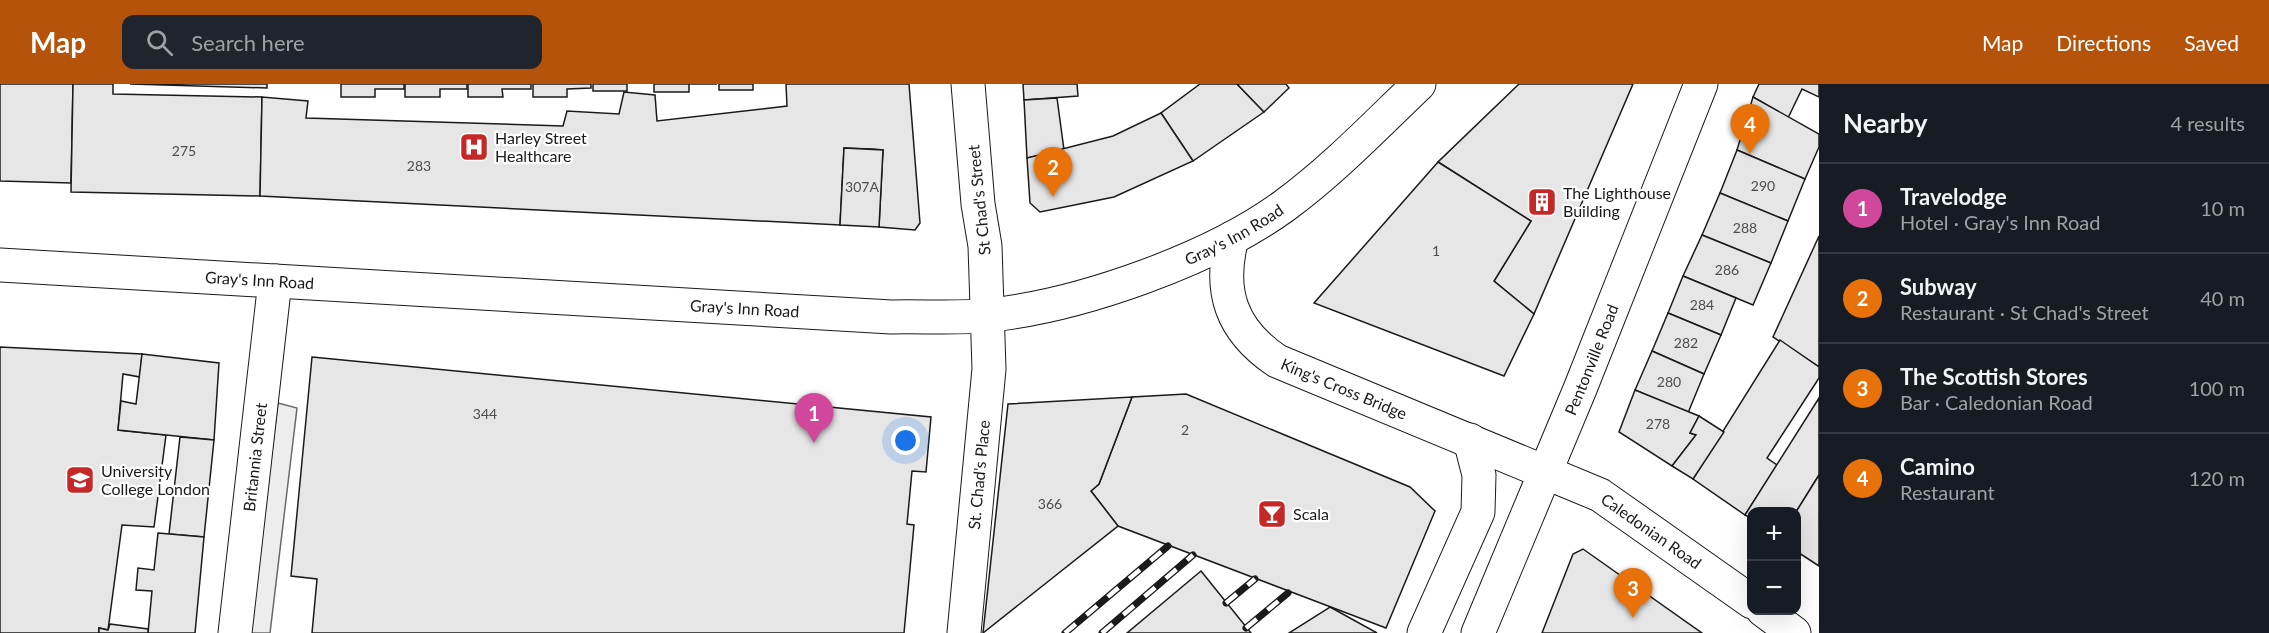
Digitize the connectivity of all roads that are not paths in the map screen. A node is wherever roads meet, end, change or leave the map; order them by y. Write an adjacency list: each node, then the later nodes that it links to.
1 (968, 84): 7 (main road, St Chad's Street)
2 (1419, 84): 4 (main road, Gray's Inn Road)
3 (1701, 84): 9 (main road, Pentonville Road)
4 (1232, 238): 7 (main road, Gray's Inn Road); 8 (main road, King's Cross Bridge)
5 (0, 265): 6 (main road, Gray's Inn Road)
6 (275, 281): 7 (main road, Gray's Inn Road); 12 (main road, Britannia Street)
7 (988, 316): 13 (main road, St. Chad's Place)
8 (1470, 440): 9 (main road, King's Cross Bridge); 14 (main road)
9 (1545, 471): 10 (main road, Caledonian Road); 15 (main road, Pentonville Road)
10 (1747, 598)
11 (1770, 615): 16 (main road)
12 (235, 633)
13 (964, 633)
14 (1424, 633)
15 (1478, 633)
16 (1794, 633)

